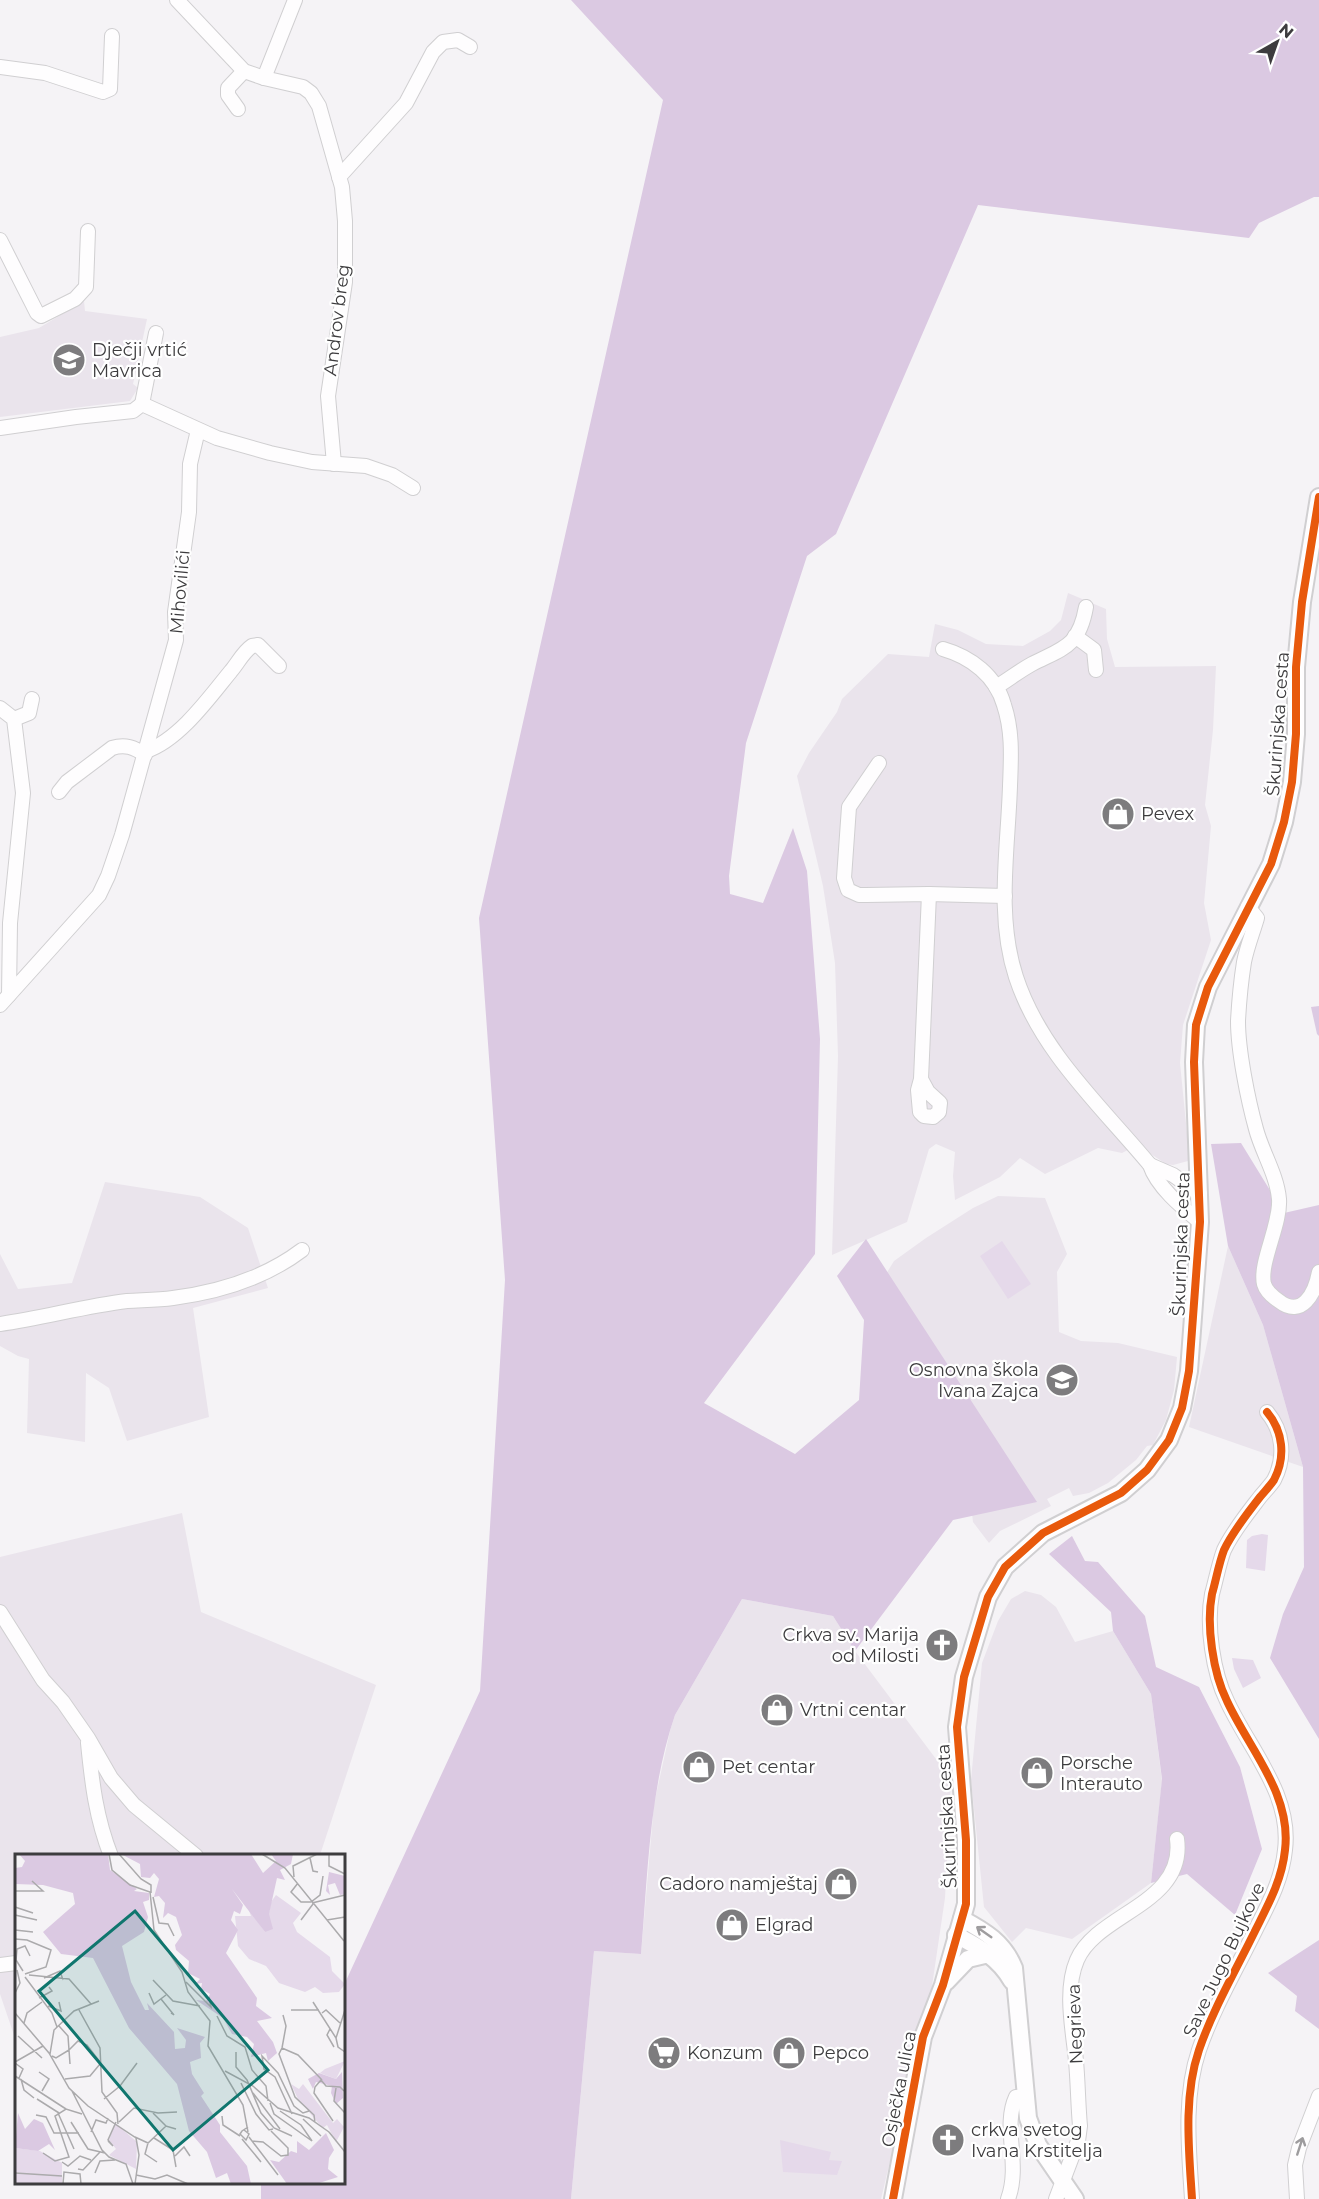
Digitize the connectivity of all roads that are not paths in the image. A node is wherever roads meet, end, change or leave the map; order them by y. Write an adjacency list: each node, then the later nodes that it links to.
1 (177, 0): 6 (street, Androv breg)
2 (295, 0): 7 (street)
3 (112, 36): 5 (street)
4 (470, 47): 9 (street)
5 (0, 67)
6 (244, 71): 7 (street, Androv breg); 8 (street)
7 (264, 78): 9 (street, Androv breg)
8 (238, 109)
9 (339, 177): 16 (street, Androv breg)
10 (88, 231): 11 (street)
11 (0, 240)
12 (156, 333): 13 (street)
13 (142, 404): 14 (street); 15 (street)
14 (0, 428)
15 (198, 430): 16 (street); 28 (street, Mihovilići)
16 (334, 464): 17 (street)
17 (413, 488)
18 (1319, 497): 33 (street, Škurinjska cesta)
19 (1086, 607): 20 (street)
20 (1075, 636): 23 (street); 24 (street)
21 (944, 649): 24 (street)
22 (279, 666): 28 (street)
23 (1096, 670)
24 (996, 687): 32 (street)
25 (32, 699): 27 (street)
26 (0, 708): 27 (street)
27 (14, 719): 34 (street, Mihovilići)
28 (145, 753): 30 (street); 34 (street, Mihovilići)
29 (879, 763): 31 (street)
30 (59, 792)
31 (929, 894): 32 (street); 35 (street)
32 (1005, 896): 37 (street)
33 (1248, 907): 36 (street, Škurinjska cesta); 42 (street)
34 (4, 1000)
35 (921, 1079)
36 (1199, 1157): 38 (street); 39 (street, Škurinjska cesta)
37 (1150, 1165): 38 (street); 40 (street)
38 (1173, 1175): 39 (street)
39 (1200, 1194): 40 (street, Škurinjska cesta)
40 (1200, 1222): 50 (street, Škurinjska cesta)
41 (302, 1250): 43 (street)
42 (1319, 1272)
43 (0, 1324)
44 (1267, 1412): 64 (street, Save Jugo Bujkove)
45 (0, 1612): 46 (street)
46 (88, 1738): 48 (street); 49 (street)
47 (1177, 1839): 59 (street, Negrieva)
48 (110, 1854)
49 (194, 1854)
50 (962, 1919): 51 (street, Osječka ulica); 56 (street, one-way to 50)
51 (957, 1935): 52 (street); 55 (street, Osječka ulica)
52 (989, 1954): 55 (street); 56 (street)
53 (15, 1963): 54 (street)
54 (0, 1965)
55 (943, 1985): 60 (street, Osječka ulica)
56 (1015, 1987): 57 (street)
57 (1024, 2096): 59 (street); 61 (street)
58 (1319, 2096): 65 (street, one-way to 58)
59 (1062, 2180): 62 (street, Negrieva); 63 (street)
60 (893, 2199)
61 (1008, 2199)
62 (1056, 2199)
63 (1075, 2199)
64 (1192, 2199)
65 (1297, 2199)

